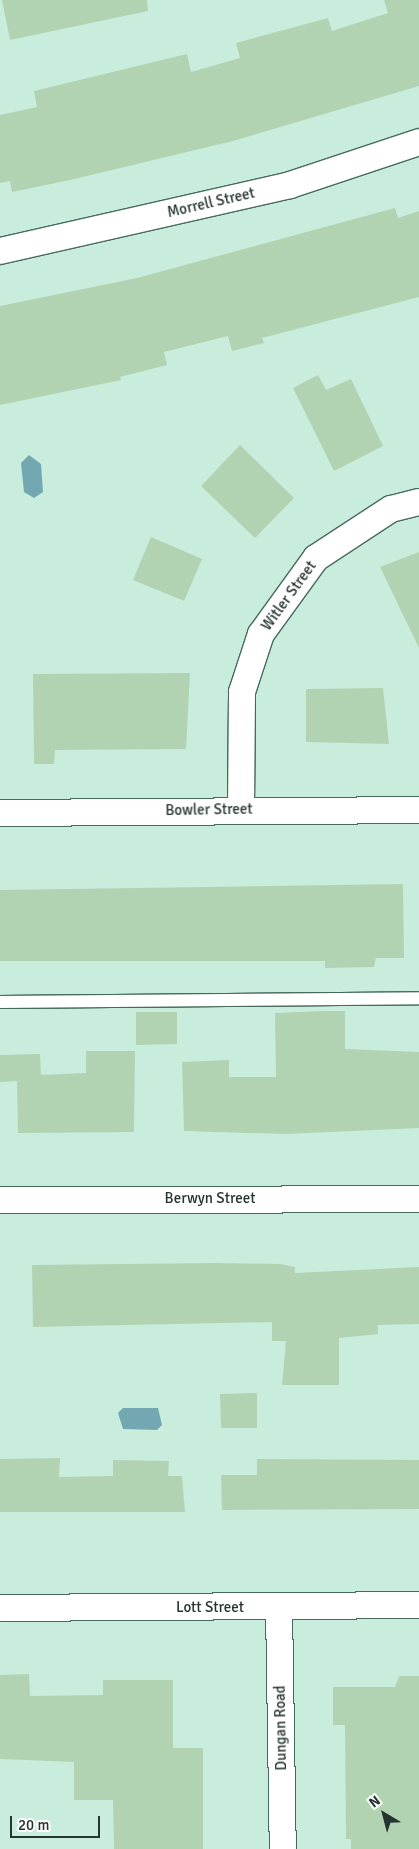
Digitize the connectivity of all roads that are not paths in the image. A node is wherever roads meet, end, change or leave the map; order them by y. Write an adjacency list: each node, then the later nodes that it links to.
1 (419, 142): 2 (street, Morrell Street)
2 (0, 251)
3 (419, 502): 4 (street, Witler Street)
4 (241, 809): 5 (street, Bowler Street); 6 (street, Bowler Street)
5 (419, 810)
6 (0, 813)
7 (419, 998): 8 (lane)
8 (0, 1002)
9 (419, 1199): 10 (street, Berwyn Street)
10 (0, 1200)
11 (419, 1605): 12 (street, Lott Street)
12 (279, 1607): 13 (street, Lott Street); 14 (street, Dungan Road)
13 (0, 1608)
14 (283, 1849)

